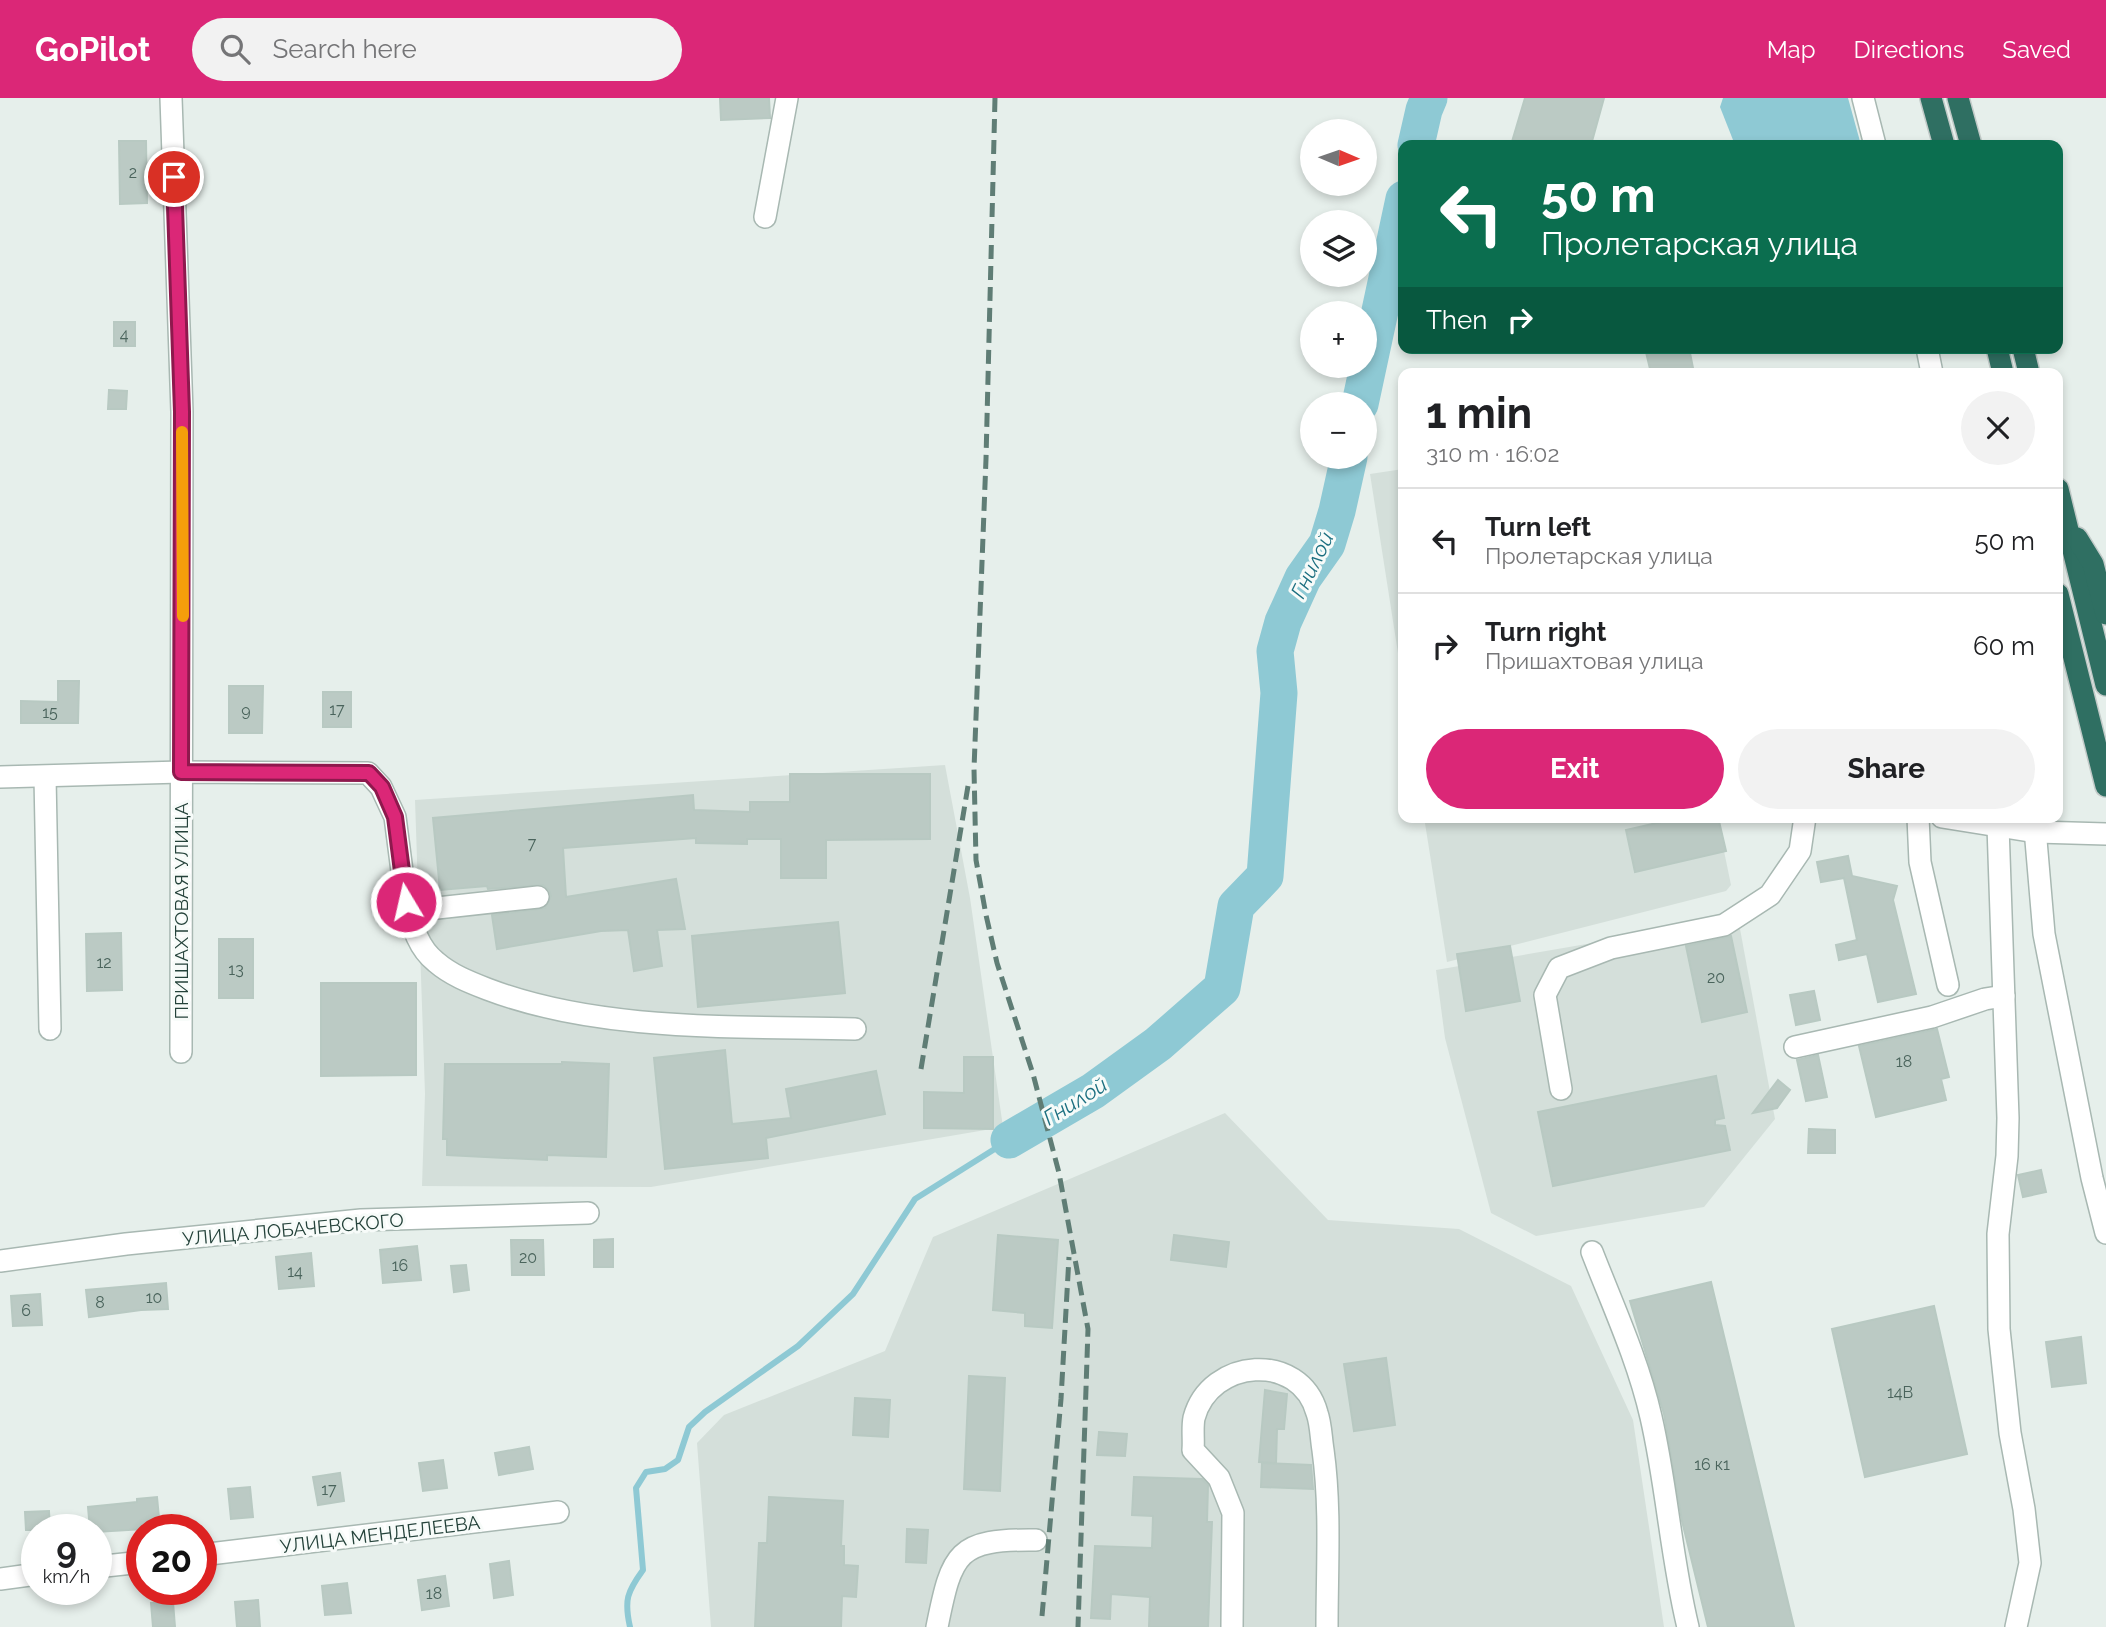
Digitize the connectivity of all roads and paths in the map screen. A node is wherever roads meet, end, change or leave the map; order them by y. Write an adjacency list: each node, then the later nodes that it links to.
1 (171, 98): 15 (street, ПРИШАХТОВАЯ УЛИЦА)
2 (787, 98): 9 (street)
3 (1863, 98): 6 (street)
4 (1931, 98): 7 (highway)
5 (1958, 98): 8 (highway)
6 (1874, 140)
7 (1943, 140)
8 (1969, 140)
9 (765, 217)
10 (2063, 508): 11 (highway)
11 (2066, 520): 13 (highway); 14 (highway)
12 (2063, 614): 18 (highway)
13 (2106, 614)
14 (2106, 685)
15 (181, 772): 17 (street); 28 (street); 34 (street, ПРИШАХТОВАЯ УЛИЦА)
16 (0, 777): 17 (street)
17 (46, 777): 31 (street)
18 (2106, 786)
19 (1804, 823): 35 (street)
20 (1918, 823): 29 (street)
21 (1979, 823): 25 (street)
22 (2024, 823): 25 (street)
23 (2032, 823): 37 (street)
24 (2038, 823): 26 (street)
25 (1998, 826): 30 (street)
26 (2106, 834)
27 (538, 897): 28 (street)
28 (406, 902): 32 (street)
29 (1948, 985)
30 (2004, 996): 33 (street); 49 (street)
31 (50, 1029)
32 (855, 1029)
33 (1795, 1047)
34 (181, 1052)
35 (1561, 1089)
36 (588, 1213): 39 (street, УЛИЦА ЛОБАЧЕВСКОГО)
37 (2106, 1233)
38 (1592, 1252): 48 (street)
39 (1, 1256)
40 (558, 1512): 42 (street, УЛИЦА МЕНДЕЛЕЕВА)
41 (1036, 1540): 45 (street)
42 (217, 1553)
43 (21, 1576): 44 (street)
44 (0, 1579)
45 (937, 1627)
46 (1232, 1627): 47 (street)
47 (1327, 1627)
48 (1688, 1627)
49 (2016, 1627)

